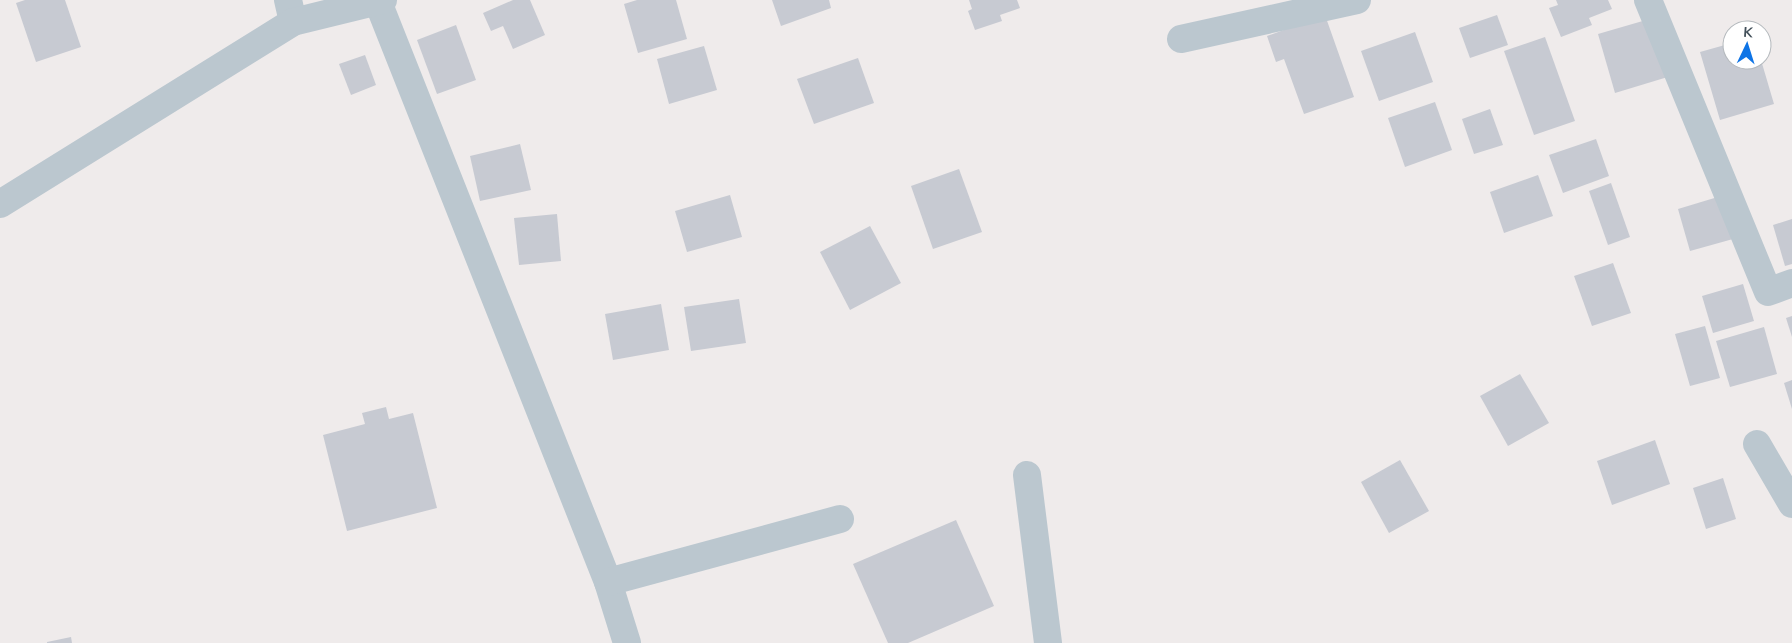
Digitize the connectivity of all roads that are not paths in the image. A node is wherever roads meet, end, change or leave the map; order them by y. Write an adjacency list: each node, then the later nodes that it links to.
1 (1358, 0): 5 (street)
2 (1648, 0): 7 (street)
3 (381, 1): 4 (street); 12 (street)
4 (291, 11): 6 (street)
5 (1181, 39)
6 (0, 204)
7 (1792, 283)
8 (1757, 444): 10 (street)
9 (1027, 475): 14 (street)
10 (1792, 504)
11 (840, 519): 12 (street)
12 (608, 582): 13 (street)
13 (627, 643)
14 (1048, 643)

